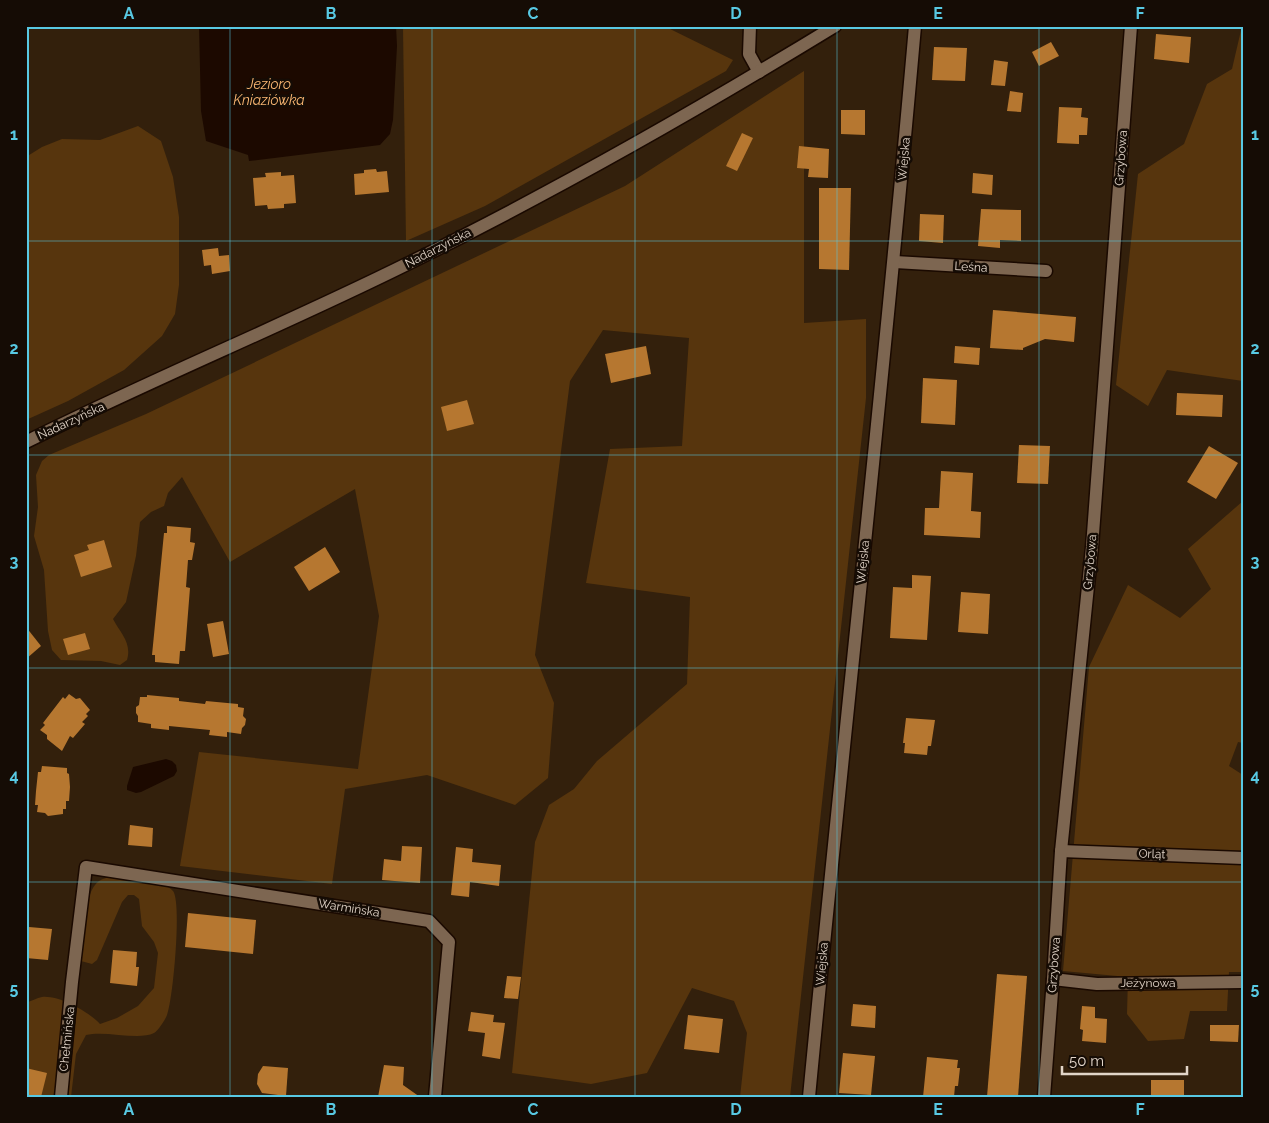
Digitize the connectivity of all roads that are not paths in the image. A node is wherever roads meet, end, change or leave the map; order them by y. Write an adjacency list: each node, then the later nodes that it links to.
1 (750, 26): 5 (street)
2 (835, 26): 5 (street, Nadarzyńska)
3 (916, 26): 6 (street, Wiejska)
4 (1131, 26): 9 (street, Grzybowa)
5 (759, 72): 8 (street, Nadarzyńska)
6 (895, 262): 7 (street, Leśna); 16 (street, Wiejska)
7 (1046, 271)
8 (26, 442)
9 (1061, 851): 10 (street, Orląt); 12 (street, Grzybowa)
10 (1243, 858)
11 (86, 867): 14 (street, Chełmińska); 15 (street, Warmińska)
12 (1053, 979): 13 (street, Jeżynowa); 17 (street, Grzybowa)
13 (1243, 982)
14 (61, 1097)
15 (435, 1097)
16 (809, 1097)
17 (1044, 1097)

